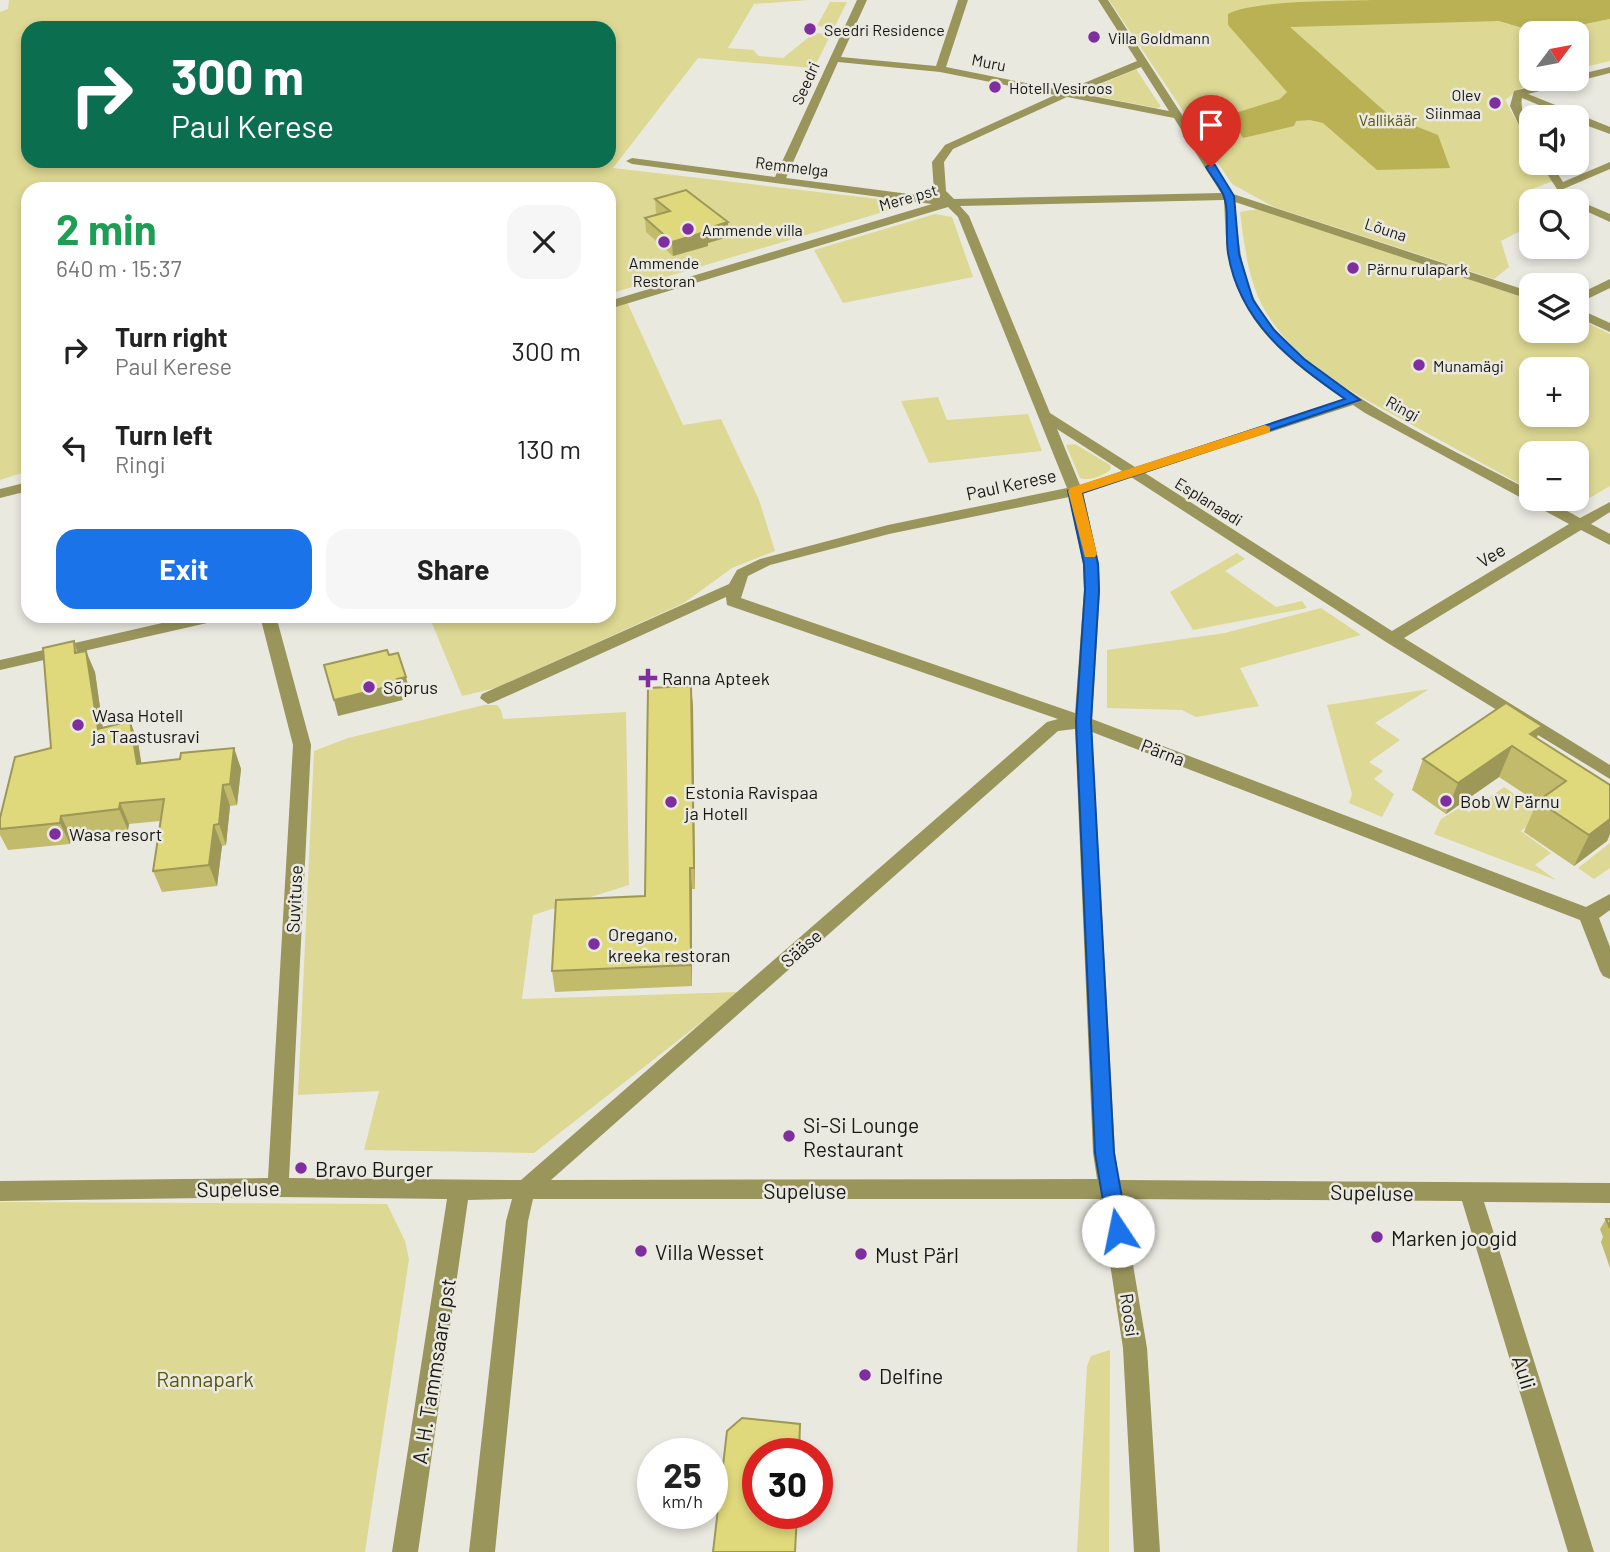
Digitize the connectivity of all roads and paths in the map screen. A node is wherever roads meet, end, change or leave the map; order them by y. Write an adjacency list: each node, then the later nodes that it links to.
1 (862, 0): 4 (street, Seedri)
2 (963, 0): 6 (street)
3 (1103, 0): 5 (street, Ringi)
4 (834, 59): 6 (street, Muru); 20 (street, Seedri)
5 (1142, 63): 10 (street); 14 (street, Ringi)
6 (940, 69): 10 (street, Muru)
7 (1610, 70): 8 (street)
8 (1589, 76)
9 (1526, 91): 11 (street)
10 (1068, 93): 14 (street, Muru); 23 (street)
11 (1518, 93): 12 (street); 13 (street)
12 (1547, 105)
13 (1519, 114)
14 (1178, 116): 22 (street, Ringi)
15 (1589, 122): 16 (street)
16 (1610, 131)
17 (632, 161): 20 (street, Remmelga)
18 (1610, 165): 21 (street)
19 (1554, 175): 21 (street)
20 (779, 180): 23 (street, Remmelga)
21 (1562, 187)
22 (1229, 196): 23 (street, Mere pst); 27 (street, Lõuna); 32 (street, Ringi)
23 (948, 203): 29 (street, Mere pst); 33 (street)
24 (1589, 208): 25 (street)
25 (1610, 218)
26 (1610, 283): 28 (street)
27 (1519, 292)
28 (1589, 294)
29 (616, 303)
30 (1589, 318): 31 (street)
31 (1610, 328)
32 (1354, 400): 34 (street, Paul Kerese); 36 (street, Ringi)
33 (1044, 415): 34 (street, Esplanaadi); 37 (street, Roosi)
34 (1133, 473): 37 (street, Paul Kerese); 46 (street, Esplanaadi)
35 (21, 488): 38 (street)
36 (1519, 490)
37 (1074, 491): 43 (street, Paul Kerese); 49 (street, Roosi)
38 (0, 494)
39 (1610, 506): 41 (street, Vee)
40 (1556, 511): 41 (street, Ringi)
41 (1580, 524): 42 (street, Ringi); 46 (street, Vee)
42 (1610, 540)
43 (734, 594): 48 (street, Paul Kerese); 49 (street, Pärna)
44 (185, 623): 47 (street)
45 (270, 623): 54 (street, Suvituse)
46 (1392, 638): 50 (street, Esplanaadi)
47 (0, 665)
48 (488, 698)
49 (1083, 722): 52 (street, Pärna); 55 (street, Roosi); 57 (street, Sääse)
50 (1610, 773)
51 (1610, 901): 52 (street)
52 (1588, 915): 53 (street)
53 (1610, 971)
54 (278, 1187): 56 (street, Supeluse); 58 (street, Supeluse)
55 (1110, 1189): 57 (street, Supeluse); 59 (street, Supeluse); 63 (street, Roosi)
56 (459, 1190): 57 (street, Supeluse); 61 (street, A. H. Tammsaare pst)
57 (525, 1190): 62 (street)
58 (0, 1191)
59 (1470, 1193): 60 (street, Supeluse); 64 (street, Auli)
60 (1610, 1193)
61 (404, 1552)
62 (482, 1552)
63 (1147, 1552)
64 (1581, 1552)

